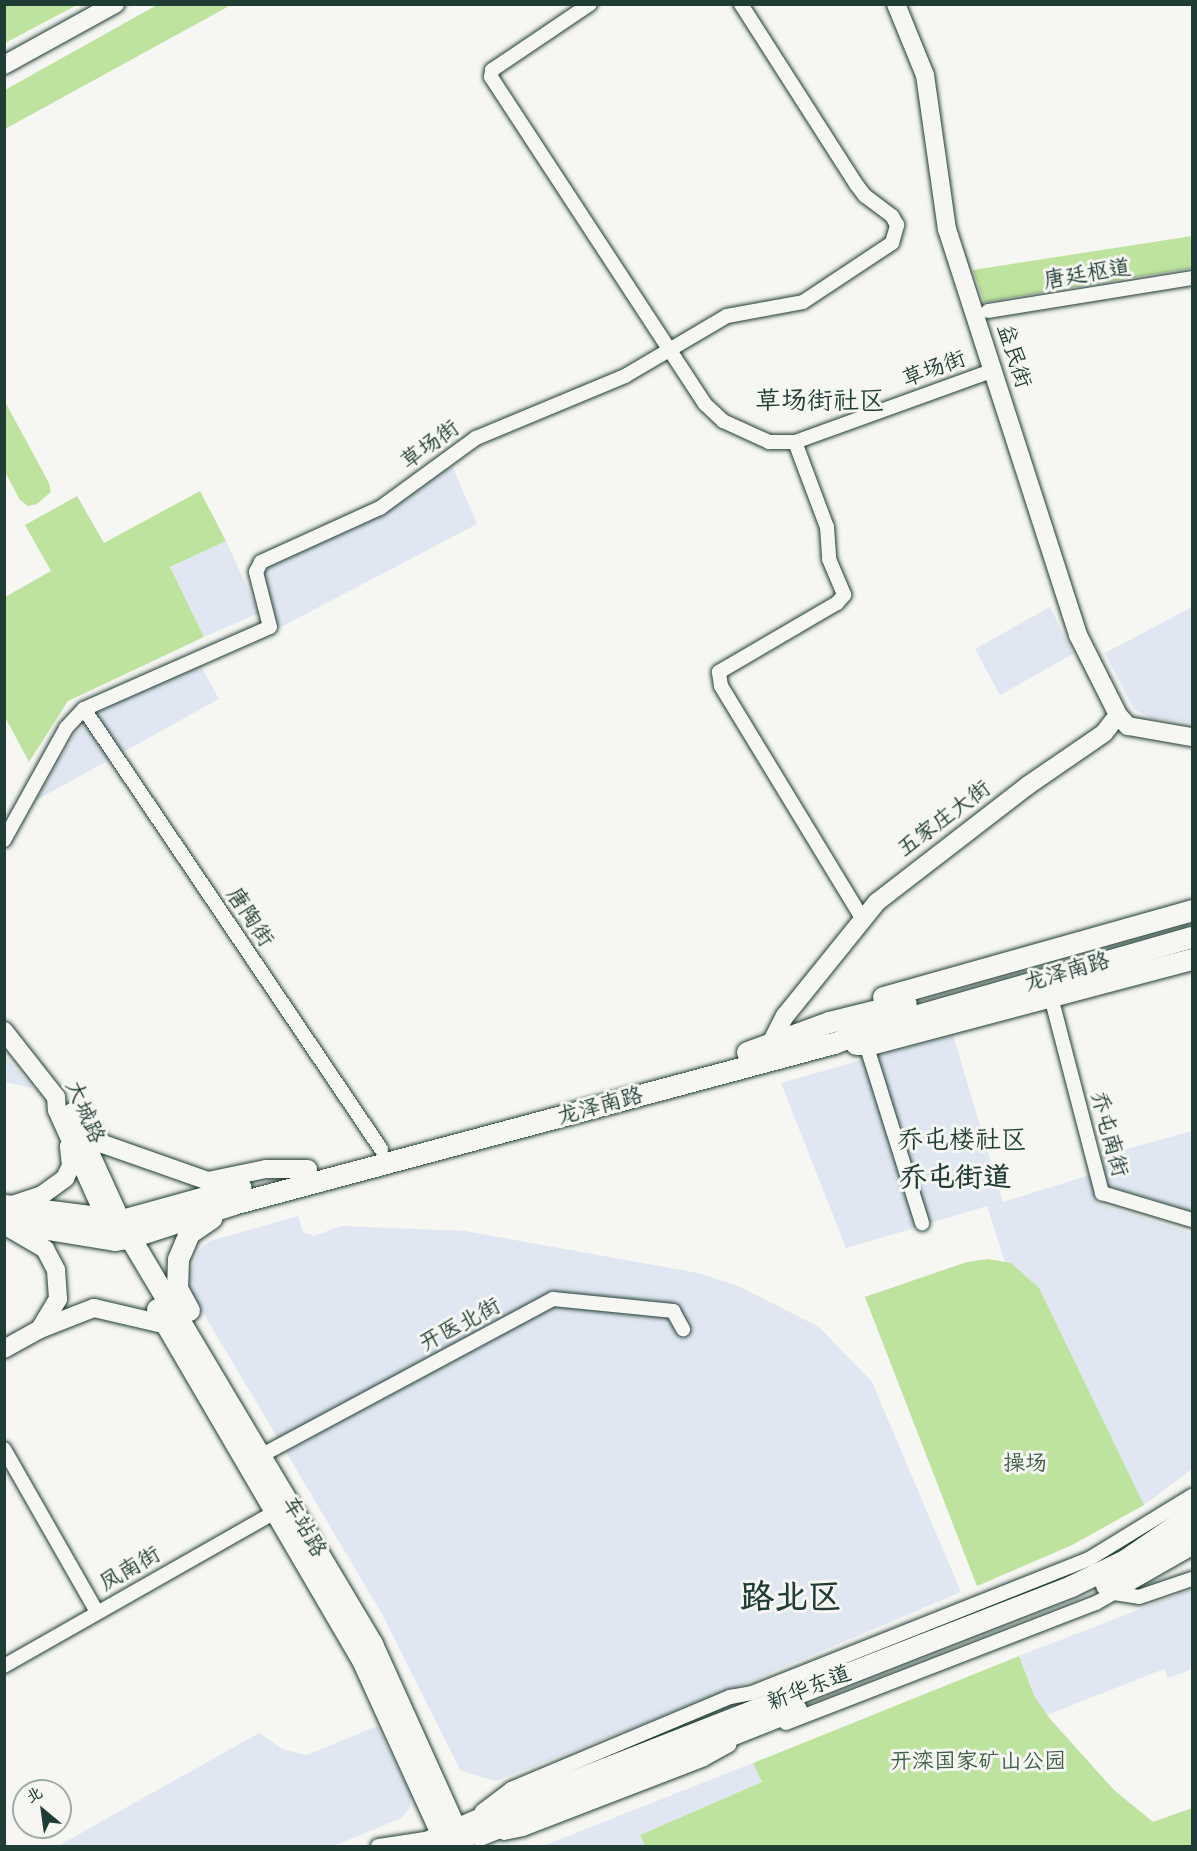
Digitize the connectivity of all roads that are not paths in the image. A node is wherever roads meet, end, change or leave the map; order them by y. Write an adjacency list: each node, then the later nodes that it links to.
1 (115, 4): 5 (street)
2 (590, 4): 8 (street)
3 (741, 4): 8 (street)
4 (896, 4): 9 (street, 益民街)
5 (4, 66)
6 (1192, 278): 7 (street, 唐廷枢道)
7 (987, 311)
8 (669, 350): 10 (street, 草场街); 11 (street, 草场街)
9 (994, 370): 10 (street, 草场街); 12 (street, 益民街)
10 (795, 442): 16 (street)
11 (84, 709): 14 (street, 草场街); 27 (street, 唐陶街)
12 (1118, 715): 13 (street); 16 (street, 五家庄大街)
13 (1192, 737)
14 (4, 840)
15 (1192, 910): 21 (main road)
16 (863, 920): 25 (street, 五家庄大街)
17 (1192, 924): 21 (main road, 龙泽南路)
18 (1192, 938): 23 (main road, 龙泽南路)
19 (1192, 959): 20 (main road)
20 (1051, 997): 24 (main road); 31 (street, 乔屯南街)
21 (829, 1022): 25 (main road, 龙泽南路)
22 (4, 1031): 26 (street, 大城路)
23 (834, 1043): 24 (main road); 29 (main road, 龙泽南路)
24 (866, 1044): 32 (street)
25 (771, 1046): 27 (main road, 龙泽南路)
26 (62, 1107): 28 (street); 30 (street); 33 (street)
27 (381, 1149): 28 (main road, 龙泽南路)
28 (308, 1169): 33 (main road, 龙泽南路)
29 (232, 1204): 33 (main road, 龙泽南路); 37 (main road)
30 (6, 1215): 33 (main road, 龙泽南路); 35 (street)
31 (1192, 1220)
32 (922, 1223)
33 (118, 1230): 34 (main road, 车站路); 37 (main road, 车站路)
34 (167, 1325): 35 (street); 42 (main road, 车站路)
35 (40, 1329): 38 (street)
36 (683, 1329): 40 (street, 开医北街)
37 (198, 1346): 40 (main road, 车站路)
38 (4, 1349)
39 (4, 1449): 48 (street)
40 (262, 1455): 50 (main road, 车站路)
41 (1192, 1496): 50 (street)
42 (277, 1511): 48 (street, 凤南街); 50 (main road, 车站路)
43 (1192, 1514): 50 (main road, 新华东道)
44 (1192, 1533): 47 (main road, 新华东道)
45 (1192, 1548): 47 (street)
46 (1192, 1579): 47 (street)
47 (1109, 1591): 50 (main road, 新华东道)
48 (97, 1612): 49 (street, 凤南街)
49 (4, 1666)
50 (453, 1841): 51 (street); 52 (main road, 新华东道)
51 (378, 1846)
52 (417, 1846)

